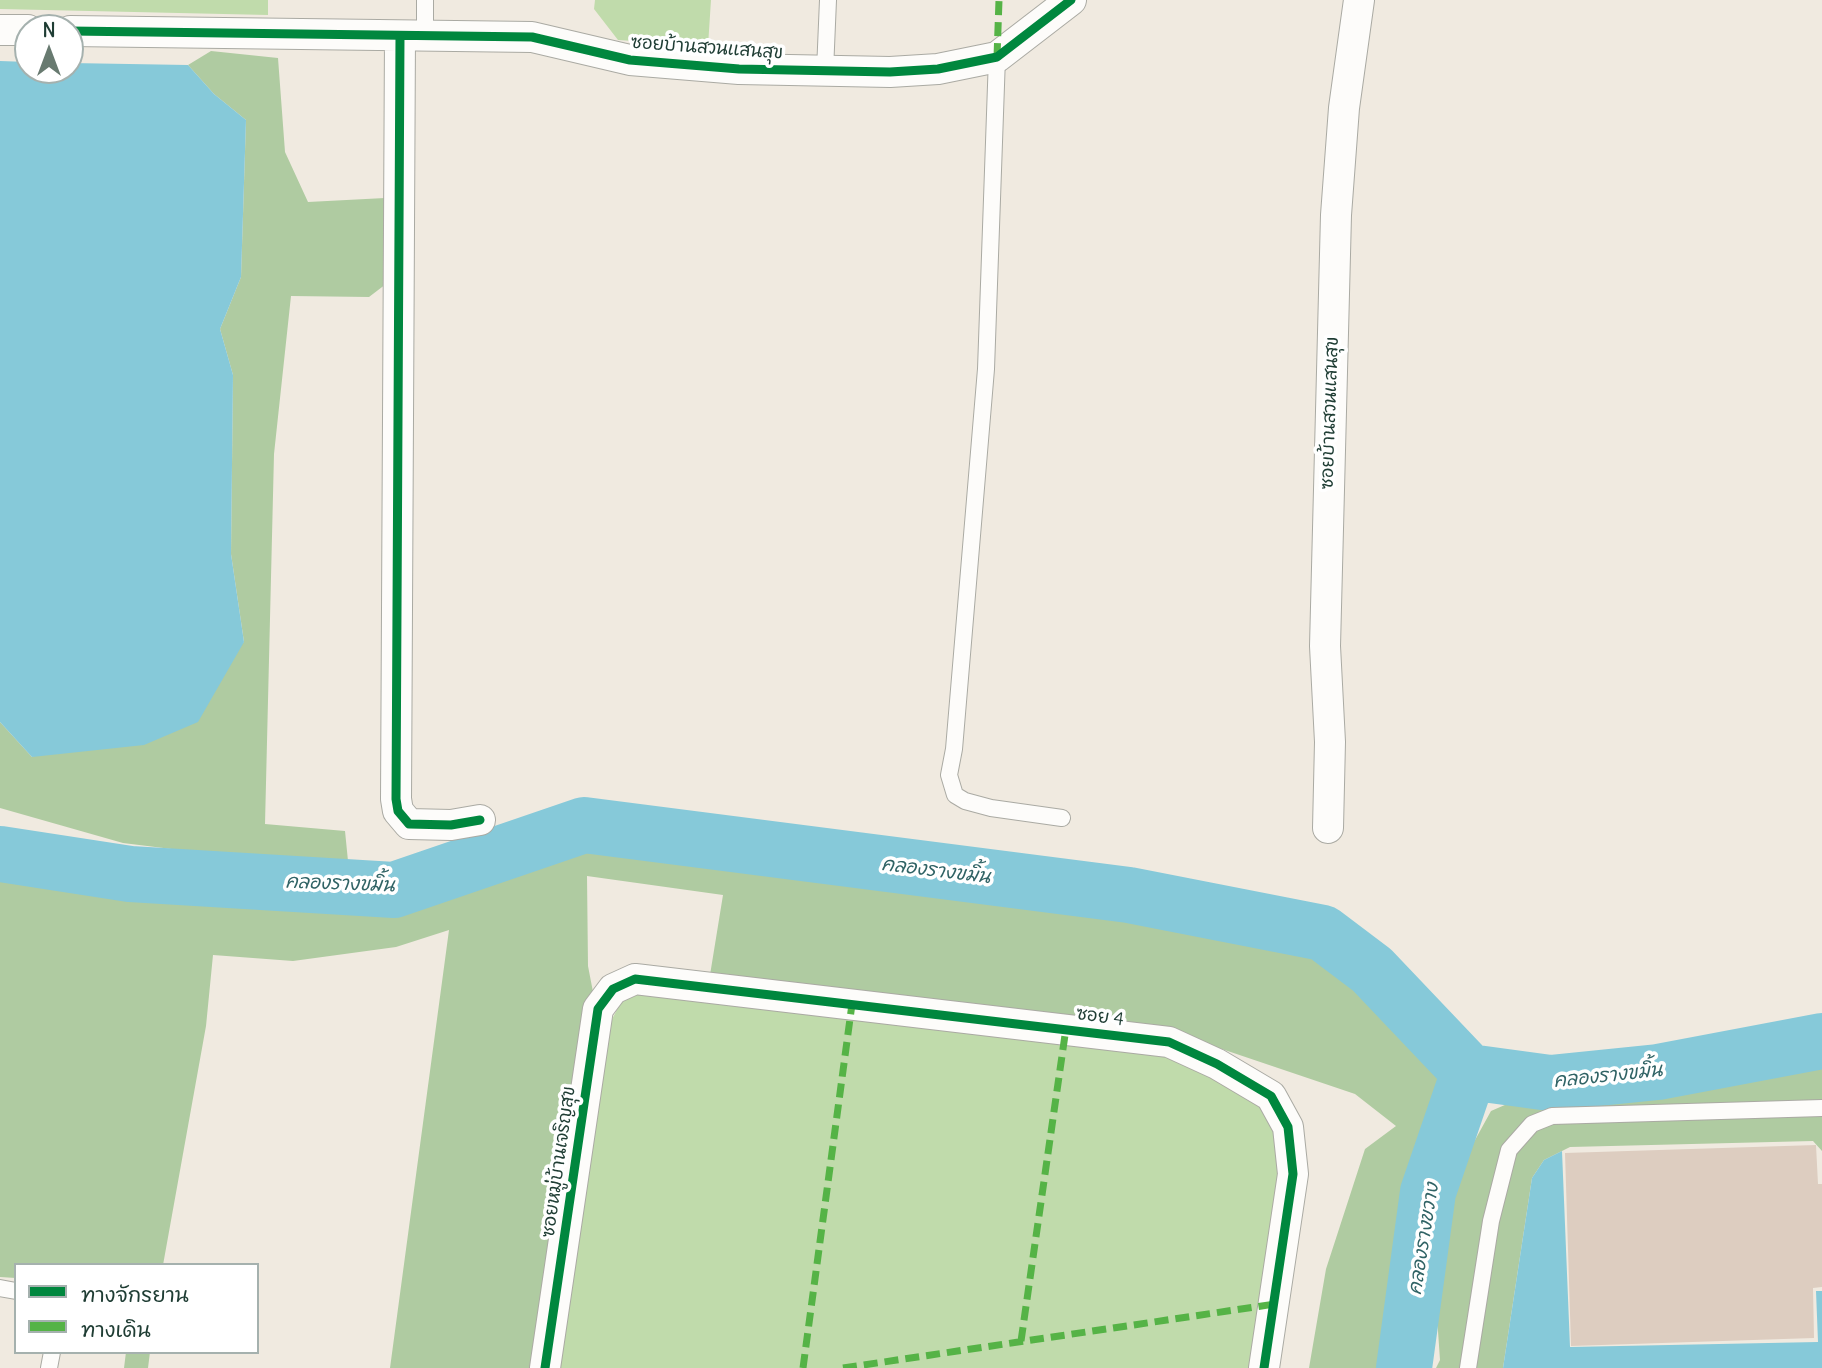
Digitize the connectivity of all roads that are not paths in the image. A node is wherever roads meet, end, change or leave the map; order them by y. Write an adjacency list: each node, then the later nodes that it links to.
1 (425, 0): 6 (lane)
2 (828, 0): 8 (lane)
3 (1071, 0): 7 (street, ซอยบ้านสวนแสนสุข)
4 (1359, 0): 11 (street, ซอยบ้านสวนแสนสุข)
5 (84, 31): 6 (street, ซอยบ้านสวนแสนสุข)
6 (412, 36): 8 (street, ซอยบ้านสวนแสนสุข); 10 (street)
7 (997, 57): 8 (street, ซอยบ้านสวนแสนสุข); 9 (lane)
8 (825, 71)
9 (1062, 818)
10 (480, 820)
11 (1328, 828)
12 (635, 979): 14 (street, ซอยหมู่บ้านเจริญสุข); 15 (street, ซอย 4)
13 (1822, 1108): 16 (lane)
14 (545, 1368)
15 (1264, 1368)
16 (1468, 1368)

